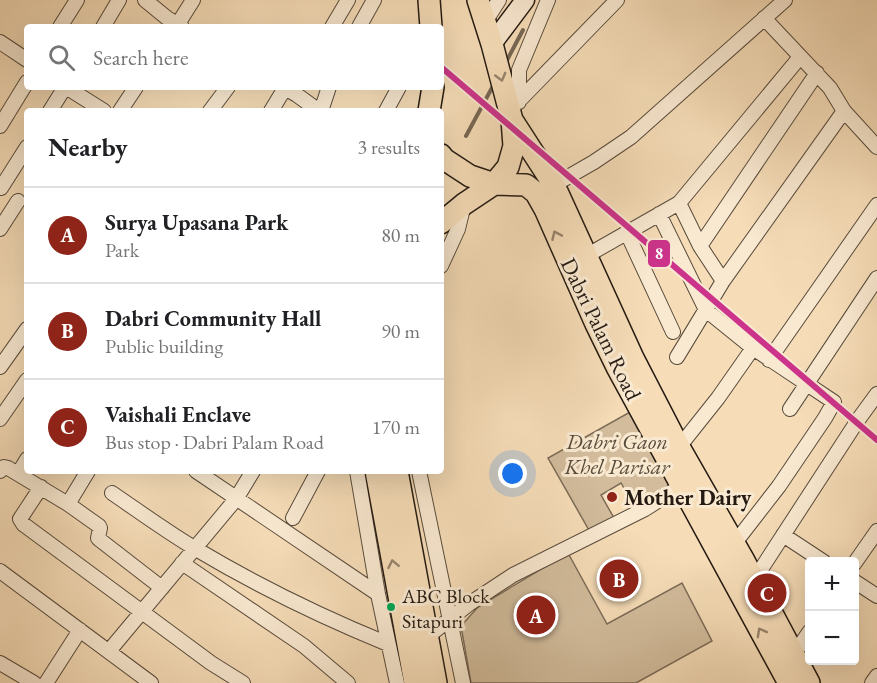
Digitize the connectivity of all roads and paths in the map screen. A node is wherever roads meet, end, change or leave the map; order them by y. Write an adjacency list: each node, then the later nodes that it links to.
1 (77, 0): 16 (street)
2 (119, 0): 17 (street)
3 (145, 0): 18 (street)
4 (193, 0): 19 (street)
5 (348, 0): 20 (street)
6 (374, 0): 21 (street)
7 (429, 0): 22 (main road)
8 (478, 0): 15 (main road)
9 (499, 0): 15 (street)
10 (525, 0): 24 (street)
11 (548, 0): 47 (street)
12 (617, 0): 47 (street)
13 (785, 0): 14 (street)
14 (764, 18): 25 (street); 54 (street)
15 (486, 22): 24 (main road)
16 (62, 24)
17 (105, 24)
18 (176, 24)
19 (180, 24)
20 (334, 24)
21 (361, 24)
22 (431, 24)
23 (0, 42): 26 (street)
24 (493, 48): 47 (main road, one-way to 47)
25 (800, 57): 27 (street); 56 (street)
26 (24, 58)
27 (816, 73): 48 (street); 64 (street)
28 (24, 87): 49 (street)
29 (64, 90): 38 (street)
30 (71, 90): 39 (street)
31 (134, 90): 40 (street)
32 (226, 90): 41 (street)
33 (290, 90): 42 (street)
34 (292, 90): 43 (street)
35 (328, 90): 44 (street)
36 (397, 90): 45 (street)
37 (432, 90): 46 (main road)
38 (52, 108)
39 (99, 108)
40 (122, 108)
41 (212, 108)
42 (274, 108)
43 (316, 108)
44 (321, 108)
45 (388, 108)
46 (430, 108)
47 (512, 109): 53 (main road); 54 (main road, Dabri Palam Road)
48 (844, 111): 50 (street); 68 (street)
49 (0, 126)
50 (877, 147)
51 (24, 152): 55 (street)
52 (444, 157): 53 (main road, Dabri Palam Road)
53 (494, 184): 58 (main road); 93 (main road, Dabri Palam Road, one-way to 53)
54 (554, 185): 65 (main road, Dabri Palam Road)
55 (1, 188): 57 (street)
56 (679, 202): 60 (street); 64 (street)
57 (23, 204): 62 (street)
58 (464, 204): 61 (main road); 66 (street)
59 (877, 205): 74 (street)
60 (659, 214): 63 (street); 69 (street)
61 (444, 221)
62 (0, 229)
63 (627, 233): 65 (street); 70 (street)
64 (700, 246): 68 (street)
65 (586, 256): 81 (main road, Dabri Palam Road)
66 (444, 259)
67 (877, 278): 77 (street)
68 (723, 281): 69 (street)
69 (705, 310): 72 (street); 73 (street)
70 (673, 332)
71 (24, 333): 75 (street)
72 (753, 348): 74 (street); 81 (street)
73 (677, 357)
74 (769, 360): 77 (street)
75 (0, 367)
76 (24, 384): 80 (street)
77 (806, 384): 79 (street); 101 (street)
78 (876, 399): 100 (street)
79 (790, 408)
80 (0, 420)
81 (679, 447): 93 (main road, Dabri Palam Road)
82 (24, 464): 84 (street)
83 (0, 471): 84 (street)
84 (18, 474): 94 (street)
85 (86, 474): 97 (street)
86 (200, 474): 96 (street)
87 (251, 474): 96 (street)
88 (316, 474): 98 (street)
89 (358, 474): 110 (street)
90 (376, 474): 122 (main road, one-way to 90)
91 (399, 474): 115 (main road)
92 (419, 474): 113 (street)
93 (688, 482): 101 (main road, Dabri Palam Road); 113 (street); 130 (main road, Dabri Palam Road, one-way to 93)
94 (41, 488): 97 (street); 112 (street)
95 (112, 493): 102 (street)
96 (236, 499): 102 (street); 110 (street)
97 (68, 504): 109 (street)
98 (293, 518)
99 (877, 531): 104 (street)
100 (783, 536): 103 (street); 107 (street)
101 (734, 544): 107 (main road, Dabri Palam Road)
102 (194, 549): 105 (street); 117 (street)
103 (817, 557)
104 (859, 558)
105 (182, 563): 109 (street); 127 (street)
106 (0, 571): 114 (street)
107 (754, 580): 119 (main road, Dabri Palam Road)
108 (859, 584): 111 (street)
109 (162, 588): 112 (street)
110 (378, 594): 117 (street)
111 (877, 596)
112 (141, 612): 118 (street); 126 (street)
113 (450, 619): 115 (street); 129 (street)
114 (80, 630): 118 (street); 124 (street)
115 (427, 637): 128 (main road)
116 (805, 638): 119 (street)
117 (388, 644): 122 (street)
118 (109, 651): 125 (street)
119 (794, 654): 131 (main road, Dabri Palam Road)
120 (0, 663): 123 (street)
121 (877, 676): 132 (street)
122 (406, 681)
123 (34, 683)
124 (46, 683)
125 (151, 683)
126 (243, 683)
127 (348, 683)
128 (436, 683)
129 (463, 683)
130 (789, 683)
131 (809, 683)
132 (872, 683)

